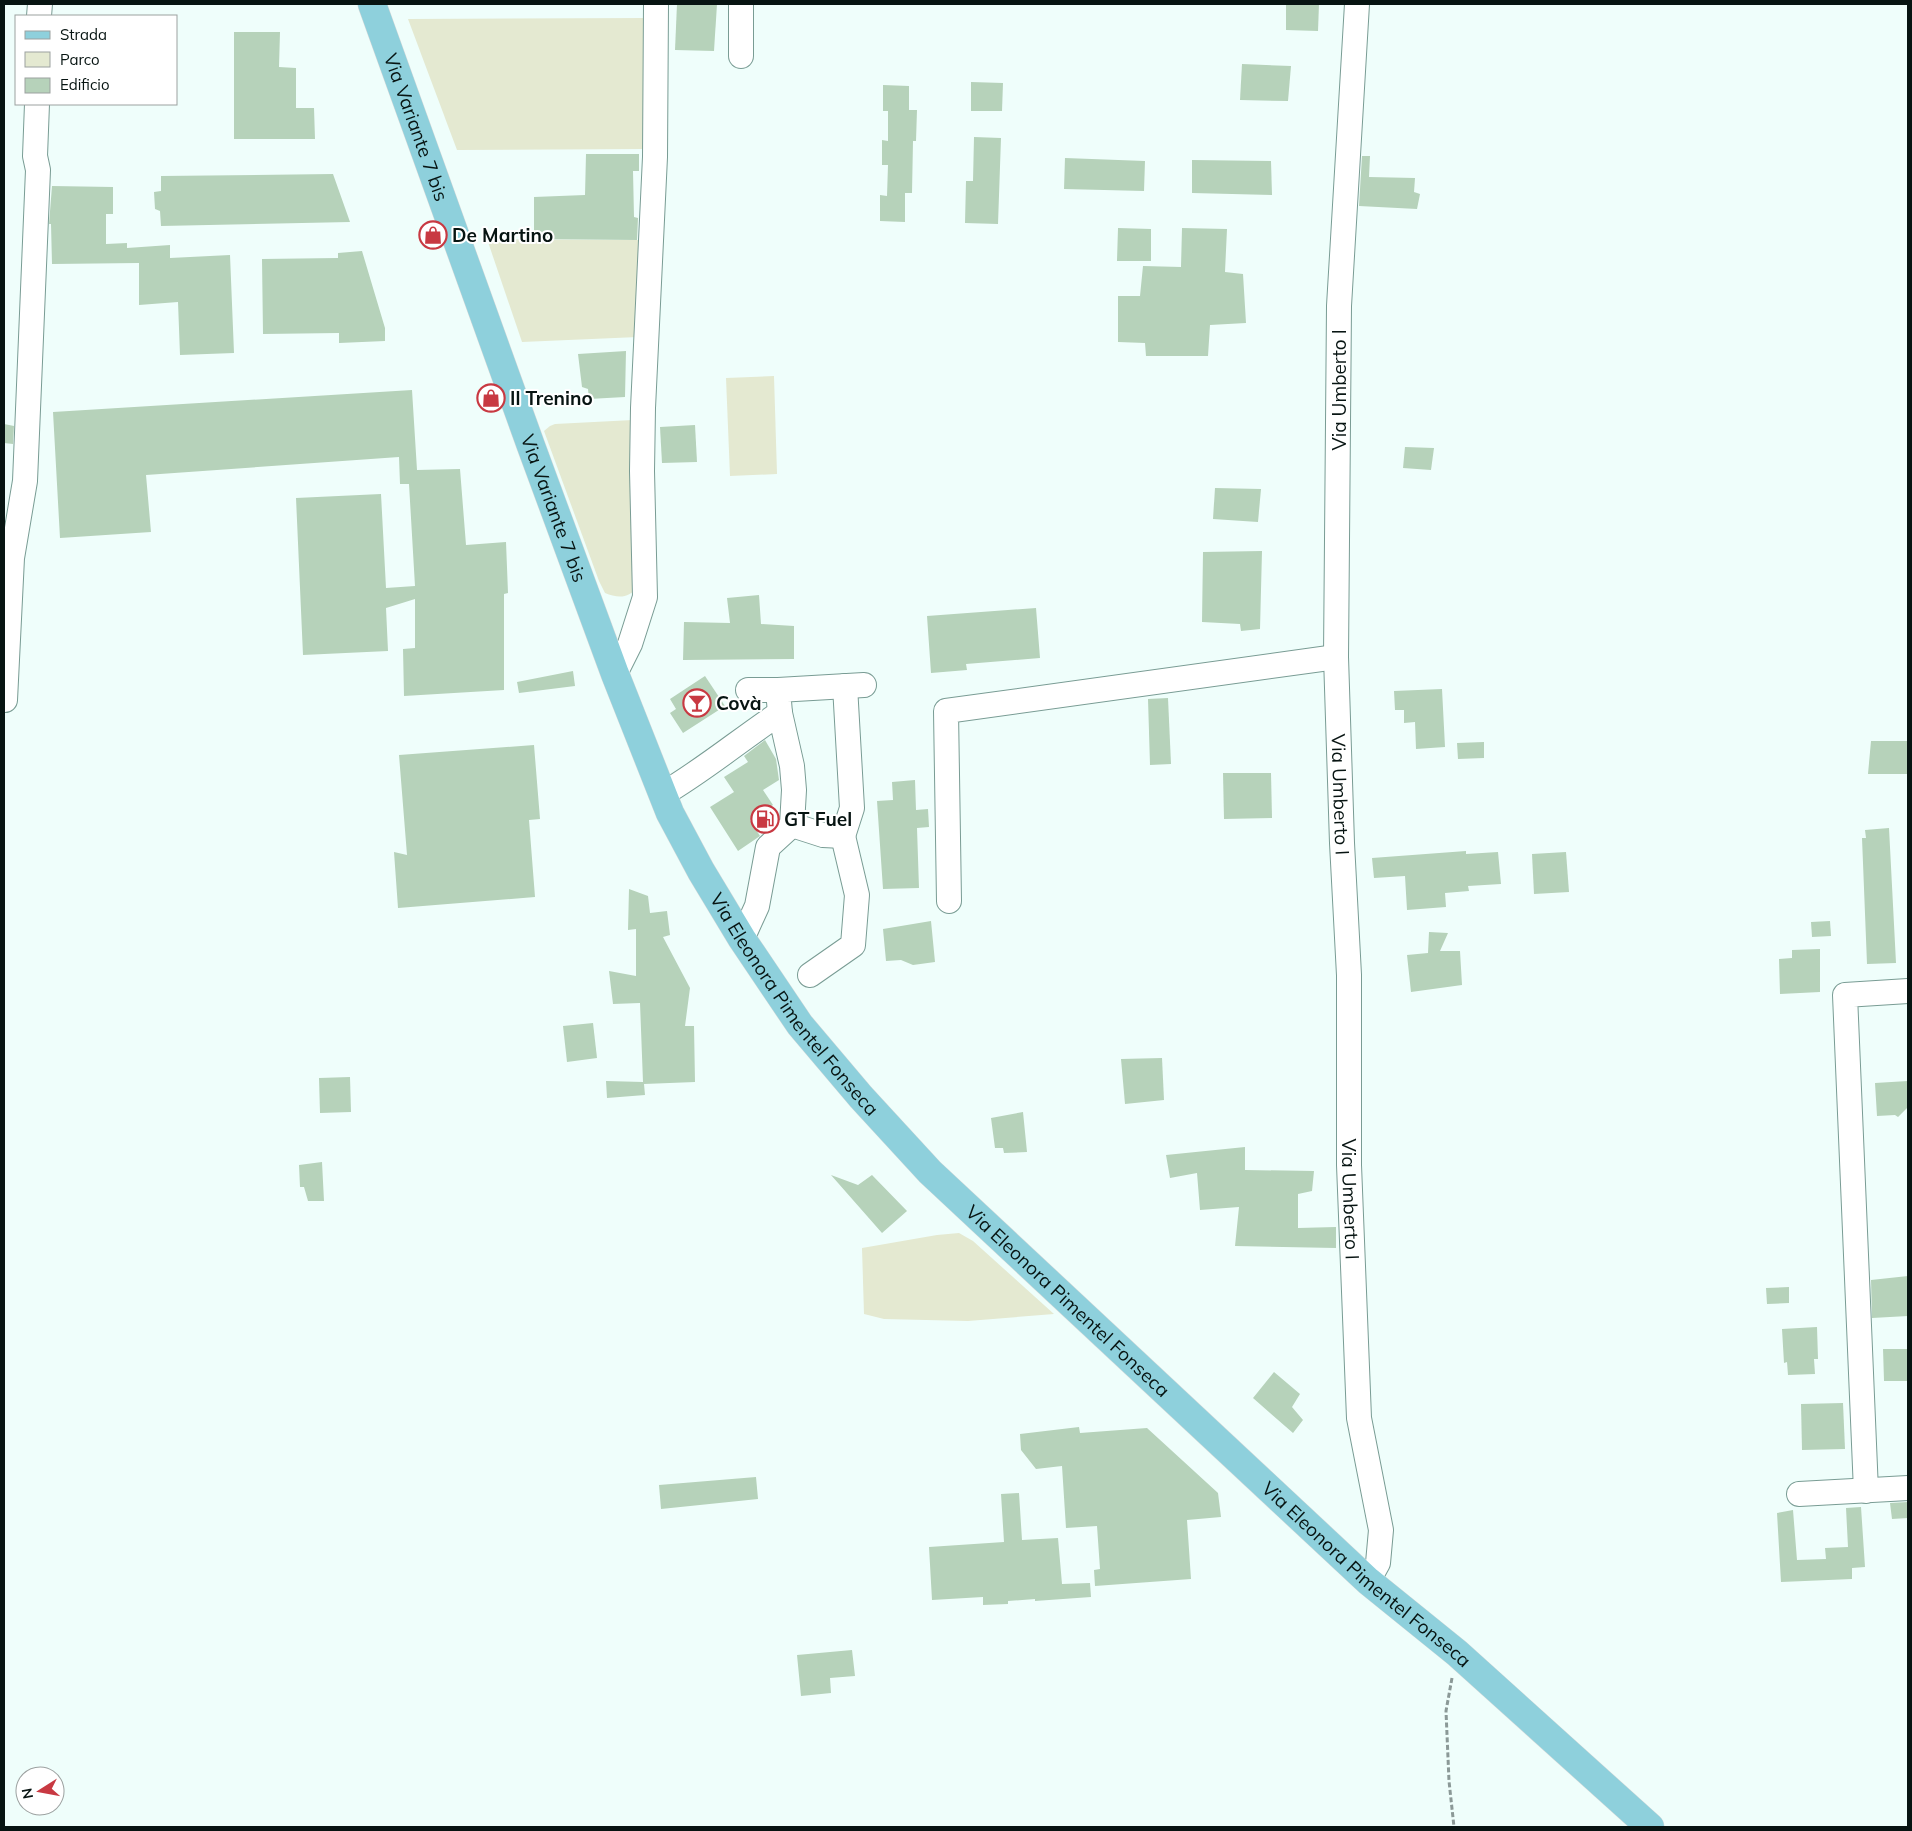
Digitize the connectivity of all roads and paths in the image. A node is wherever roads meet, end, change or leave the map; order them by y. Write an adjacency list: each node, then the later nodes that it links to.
1 (372, 4): 8 (main road, Via Variante 7 bis)
2 (656, 4): 8 (street)
3 (741, 4): 5 (street)
4 (1357, 4): 7 (street, Via Umberto I)
5 (741, 56)
6 (37, 105): 10 (street)
7 (1336, 657): 15 (street); 22 (street, Via Umberto I)
8 (615, 674): 12 (main road, Via Eleonora Pimentel Fonseca)
9 (748, 690): 11 (street)
10 (5, 700)
11 (779, 701): 12 (street); 13 (street); 14 (street)
12 (663, 794): 16 (main road, Via Eleonora Pimentel Fonseca)
13 (792, 825): 14 (street); 16 (street)
14 (844, 836): 17 (street)
15 (950, 902)
16 (742, 939): 22 (main road, Via Eleonora Pimentel Fonseca)
17 (810, 975)
18 (1908, 991): 20 (street)
19 (1908, 1488): 20 (street)
20 (1866, 1491): 21 (street)
21 (1799, 1494)
22 (1368, 1581): 23 (main road, Via Eleonora Pimentel Fonseca)
23 (1457, 1653): 24 (path); 25 (main road, Via Eleonora Pimentel Fonseca)
24 (1454, 1827)
25 (1650, 1827)

